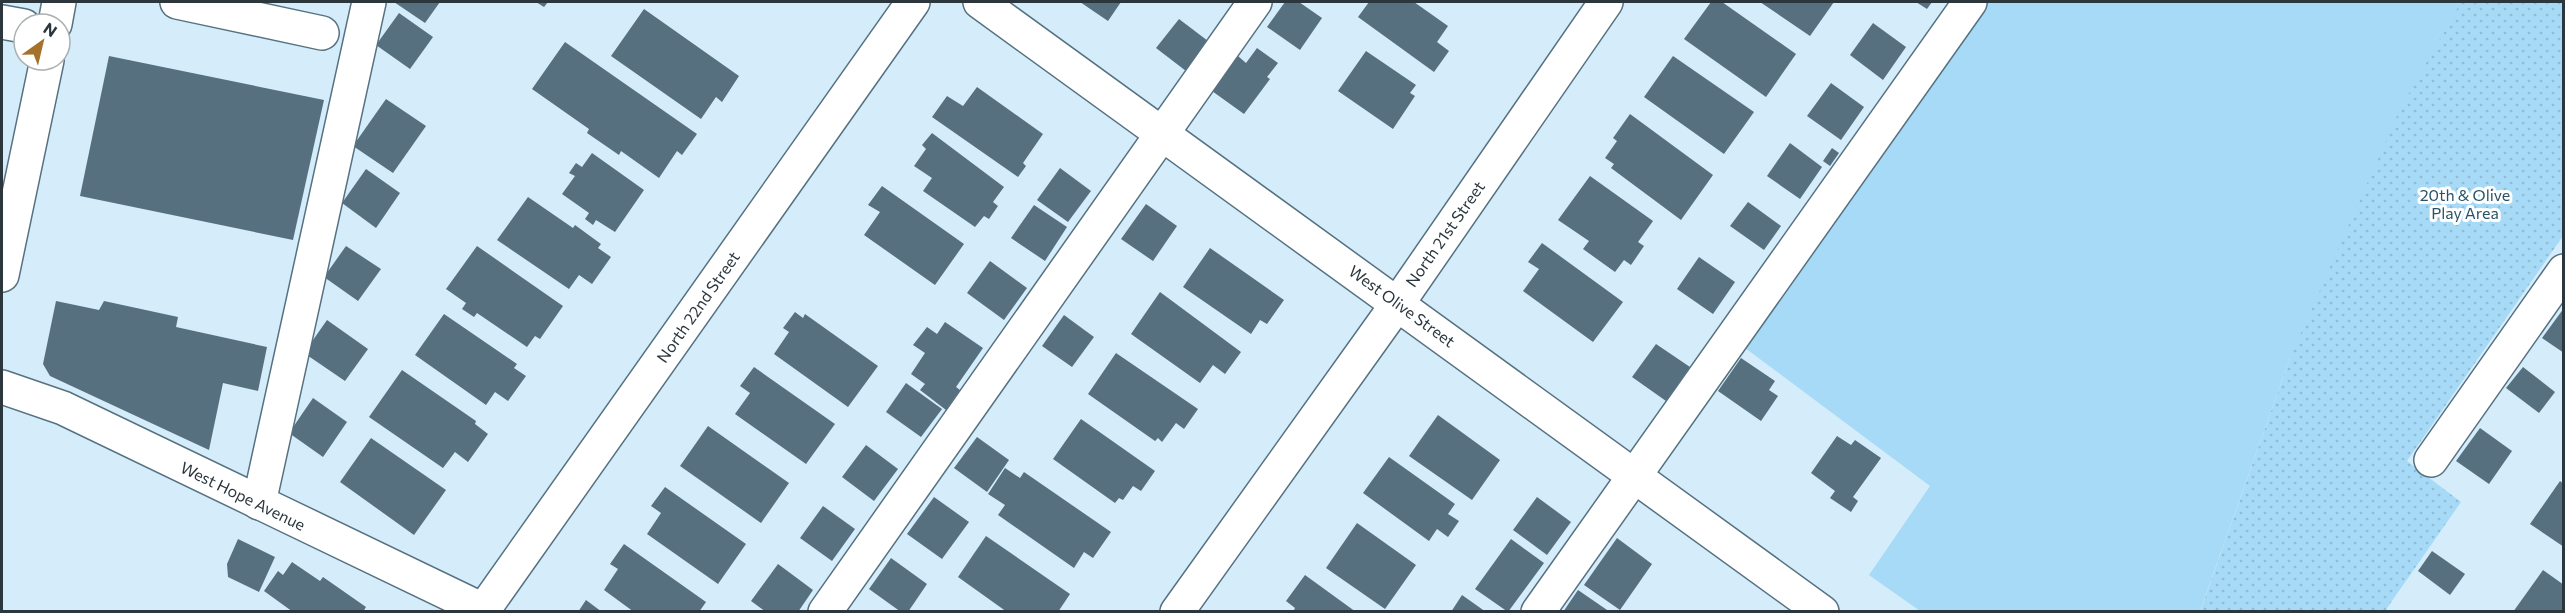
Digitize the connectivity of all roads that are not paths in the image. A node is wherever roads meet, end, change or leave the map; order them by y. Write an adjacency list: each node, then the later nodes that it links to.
1 (177, 2): 8 (street)
2 (369, 2): 17 (street)
3 (913, 2): 18 (street, North 22nd Street)
4 (981, 2): 10 (street, West Olive Street)
5 (1255, 2): 10 (street)
6 (1606, 2): 13 (street, North 21st Street)
7 (1970, 2): 16 (street)
8 (322, 33)
9 (44, 72): 12 (street)
10 (1162, 131): 13 (street, West Olive Street); 19 (street)
11 (2564, 271): 15 (street)
12 (2, 275)
13 (1398, 303): 16 (street, West Olive Street); 20 (street, North 21st Street)
14 (2, 387): 17 (street, West Hope Avenue)
15 (2431, 460)
16 (1634, 476): 21 (street); 22 (street, West Olive Street)
17 (259, 503): 18 (street, West Hope Avenue)
18 (483, 611)
19 (825, 612)
20 (1177, 612)
21 (1538, 612)
22 (1822, 612)

